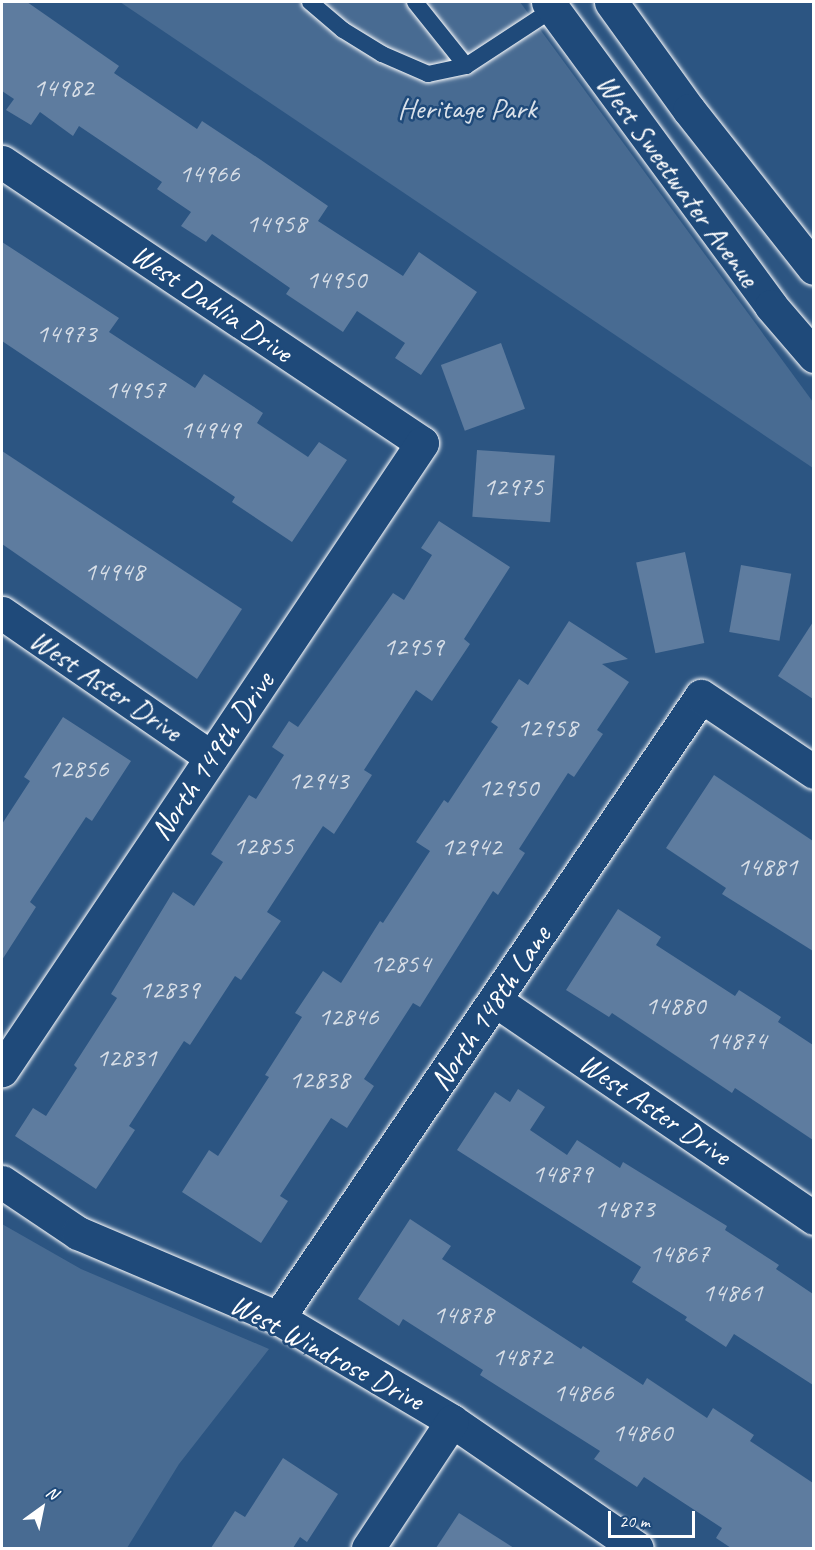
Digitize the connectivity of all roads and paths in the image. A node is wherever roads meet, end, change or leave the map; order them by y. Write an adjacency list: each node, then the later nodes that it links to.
1 (310, 2): 5 (lane)
2 (415, 2): 5 (lane)
3 (611, 2): 7 (street, West Sweetwater Avenue)
4 (550, 5): 5 (lane); 8 (street, West Sweetwater Avenue)
5 (466, 66)
6 (2, 162): 9 (street, West Dahlia Drive)
7 (813, 268)
8 (813, 356)
9 (422, 443): 11 (street, North 149th Drive)
10 (2, 613): 11 (street, West Aster Drive)
11 (211, 757): 14 (street, North 149th Drive)
12 (813, 772): 13 (street, North 148th Lane)
13 (496, 1001): 16 (street, West Aster Drive); 17 (street, North 148th Lane)
14 (2, 1070)
15 (2, 1182): 17 (street, West Windrose Drive)
16 (813, 1218)
17 (278, 1318): 18 (street, West Windrose Drive)
18 (452, 1421): 19 (street); 20 (street, West Windrose Drive)
19 (368, 1548)
20 (637, 1548)

